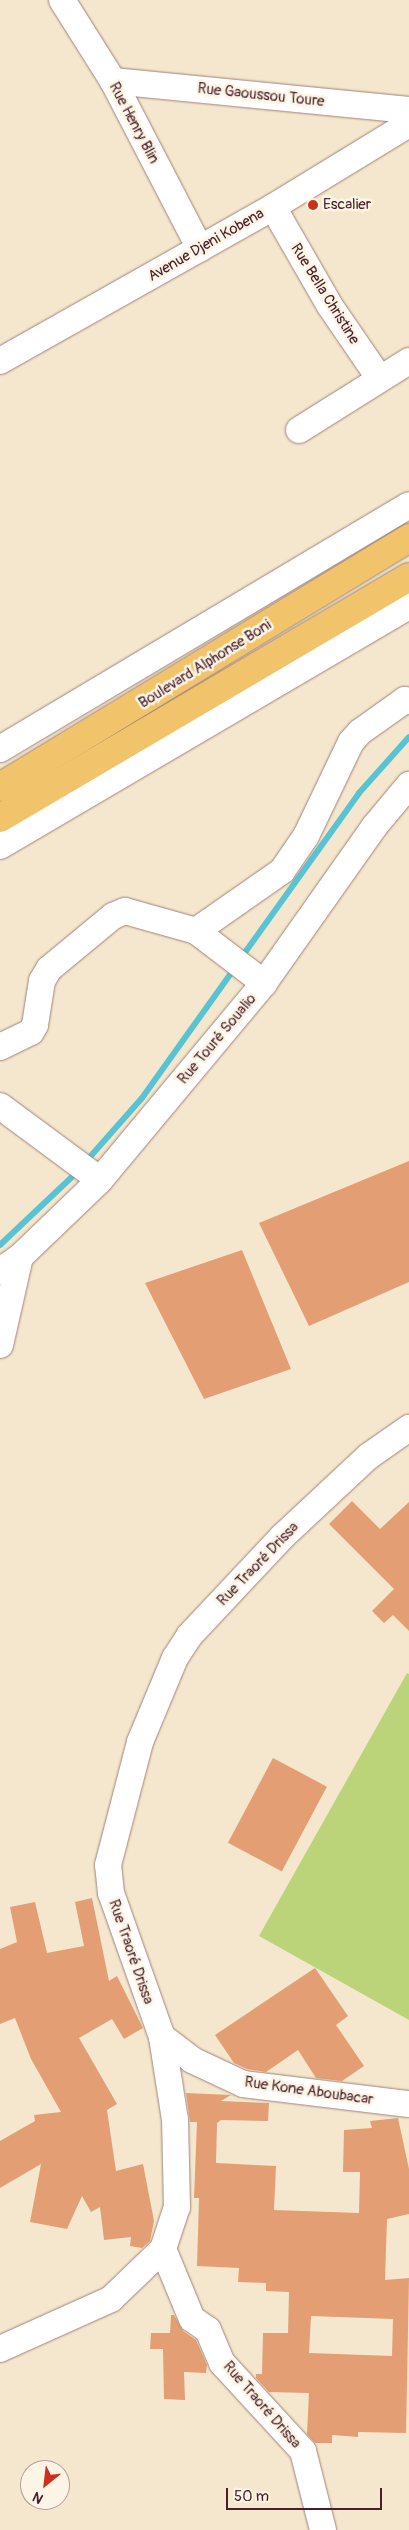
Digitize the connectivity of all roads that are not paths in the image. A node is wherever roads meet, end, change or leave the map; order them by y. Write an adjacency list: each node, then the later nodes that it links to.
1 (62, 0): 2 (street, Rue Henry Blin)
2 (113, 81): 3 (street, Rue Gaoussou Toure); 6 (street, Rue Henry Blin)
3 (409, 110)
4 (409, 124): 5 (street, Avenue Djeni Kobena)
5 (273, 207): 6 (street, Avenue Djeni Kobena); 9 (street, Rue Bella Christine)
6 (200, 249): 8 (street, Avenue Djeni Kobena)
7 (409, 360): 9 (street)
8 (0, 361)
9 (380, 378): 10 (street)
10 (299, 430)
11 (409, 505): 16 (street, Boulevard Alphonse Boni)
12 (409, 538): 18 (main road, Boulevard Alphonse Boni)
13 (409, 577): 19 (main road, Boulevard Alphonse Boni)
14 (409, 606): 20 (street)
15 (409, 701): 21 (street)
16 (0, 749)
17 (409, 785): 22 (street, Rue Touré Soualio)
18 (0, 787)
19 (0, 818)
20 (0, 846)
21 (196, 931): 22 (street); 23 (street)
22 (264, 983): 25 (street, Rue Touré Soualio)
23 (0, 1047)
24 (0, 1106): 25 (street)
25 (100, 1180): 26 (street, Rue Touré Soualio)
26 (10, 1264): 27 (street)
27 (0, 1345)
28 (409, 1428): 29 (street, Rue Traoré Drissa)
29 (162, 2037): 30 (street, Rue Kone Aboubacar); 31 (street, Rue Traoré Drissa)
30 (409, 2104)
31 (162, 2249): 32 (street); 33 (street, Rue Traoré Drissa)
32 (0, 2349)
33 (323, 2530)

